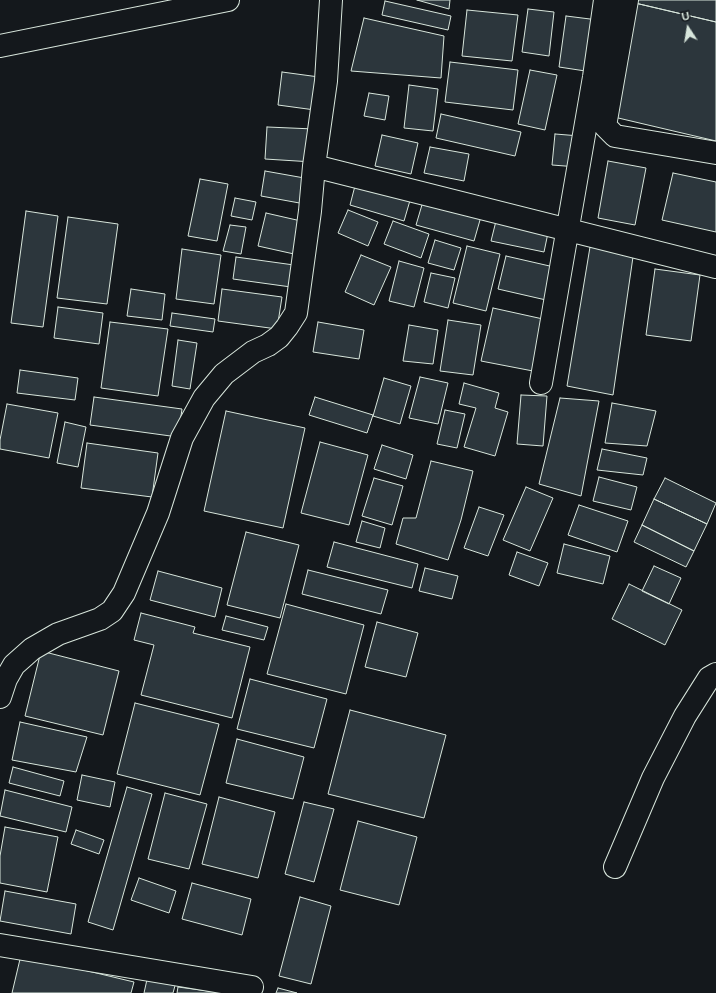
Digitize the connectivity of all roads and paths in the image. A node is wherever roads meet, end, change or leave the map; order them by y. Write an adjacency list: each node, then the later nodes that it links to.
1 (228, 0): 5 (street)
2 (331, 0): 7 (street)
3 (605, 0): 8 (street)
4 (627, 0): 6 (street)
5 (0, 46)
6 (716, 153)
7 (314, 166): 8 (street); 12 (street)
8 (567, 230): 9 (street); 10 (street)
9 (716, 267)
10 (541, 382)
11 (716, 674): 13 (street)
12 (0, 697)
13 (614, 866)
14 (0, 945): 15 (street)
15 (252, 987)

